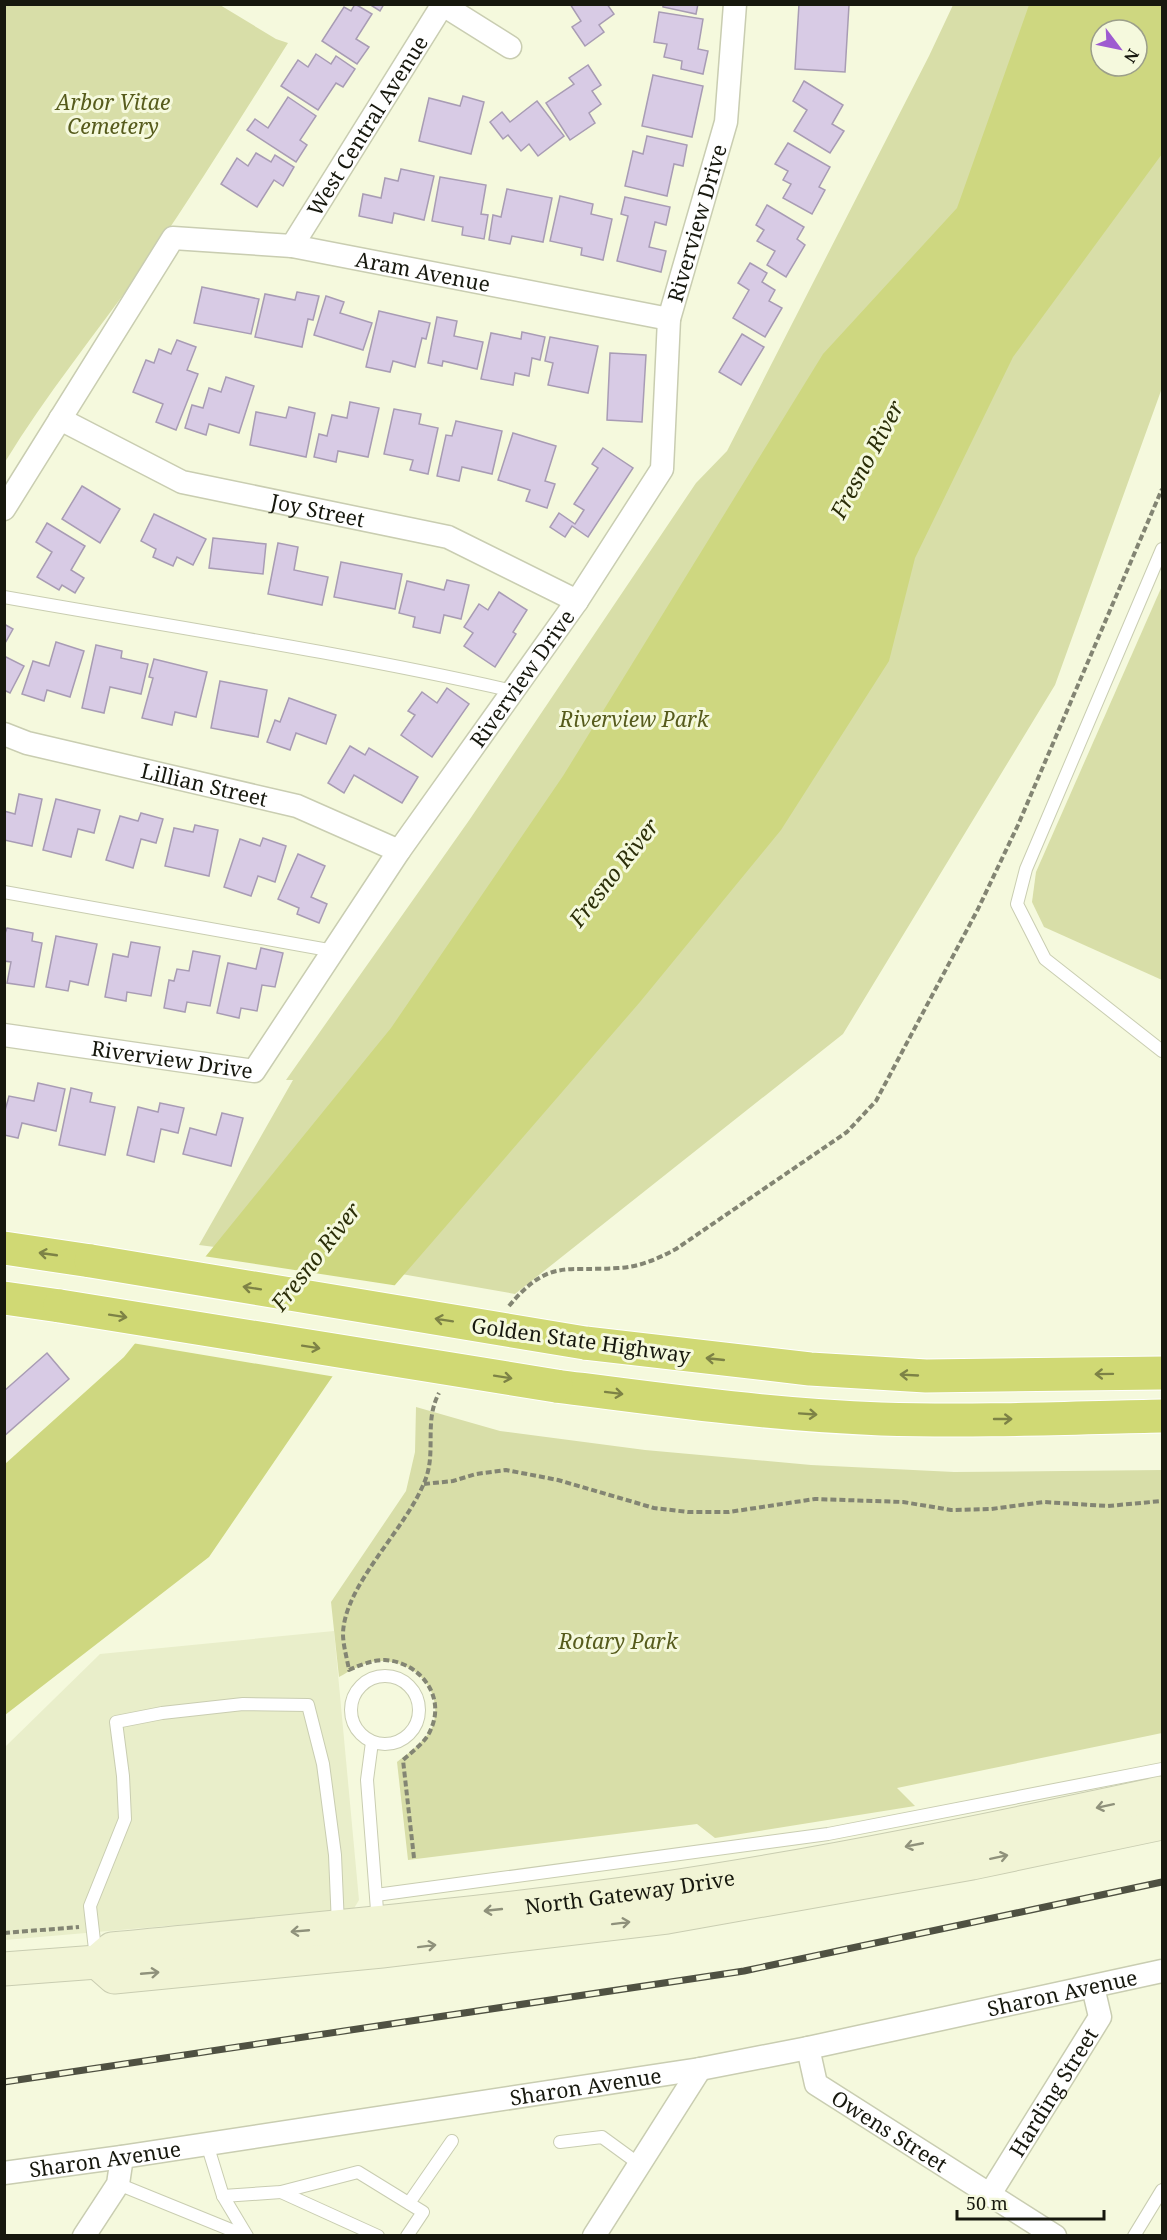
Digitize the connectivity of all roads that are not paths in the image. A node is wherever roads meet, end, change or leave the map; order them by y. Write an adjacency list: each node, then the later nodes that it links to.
1 (735, 4): 5 (street, Riverview Drive)
2 (443, 5): 3 (street); 4 (street, West Central Avenue)
3 (510, 47)
4 (292, 246): 5 (street, Aram Avenue); 6 (street, Aram Avenue)
5 (669, 319): 10 (street, Riverview Drive)
6 (60, 419): 7 (street); 10 (street, Joy Street)
7 (4, 509)
8 (1162, 549): 17 (lane)
9 (4, 597): 11 (lane)
10 (577, 601): 11 (street, Riverview Drive)
11 (513, 691): 13 (street, Riverview Drive)
12 (4, 734): 13 (street, Lillian Street)
13 (399, 851): 15 (street, Riverview Drive)
14 (4, 892): 15 (lane)
15 (334, 951): 16 (street, Riverview Drive)
16 (4, 1035)
17 (1162, 1051)
18 (4, 1248): 20 (highway, Golden State Highway, one-way to 18, bridge)
19 (4, 1298): 21 (highway, one-way to 21, bridge)
20 (1162, 1373)
21 (1162, 1416)
22 (372, 1742): 22 (lane); 27 (lane)
23 (1162, 1769): 26 (lane)
24 (1162, 1793): 26 (main road, North Gateway Drive, one-way to 26)
25 (1162, 1823): 26 (main road, North Gateway Drive, one-way to 25)
26 (835, 1860): 27 (lane); 27 (main road, North Gateway Drive)
27 (379, 1928): 28 (main road, North Gateway Drive)
28 (340, 1941): 29 (main road, North Gateway Drive); 29 (lane)
29 (97, 1962): 30 (main road)
30 (4, 1969)
31 (1162, 1971): 32 (street, Sharon Avenue)
32 (1093, 1987): 33 (street, Sharon Avenue); 44 (street, Harding Street)
33 (808, 2048): 34 (street, Sharon Avenue); 44 (street, Owens Street)
34 (700, 2069): 37 (street, Sharon Avenue); 39 (street)
35 (452, 2141): 46 (lane)
36 (560, 2142): 39 (lane)
37 (207, 2144): 38 (street, Sharon Avenue); 45 (lane)
38 (122, 2157): 40 (street, Sharon Avenue); 41 (street)
39 (639, 2164): 51 (street)
40 (4, 2173)
41 (117, 2184): 47 (street); 48 (lane)
42 (1162, 2190): 53 (lane)
43 (281, 2192): 45 (lane); 46 (lane); 49 (lane)
44 (990, 2194): 52 (street, Owens Street)
45 (223, 2196): 48 (lane)
46 (409, 2203): 50 (lane)
47 (84, 2235)
48 (247, 2235)
49 (378, 2235)
50 (407, 2235)
51 (594, 2235)
52 (1055, 2235)
53 (1134, 2235)

